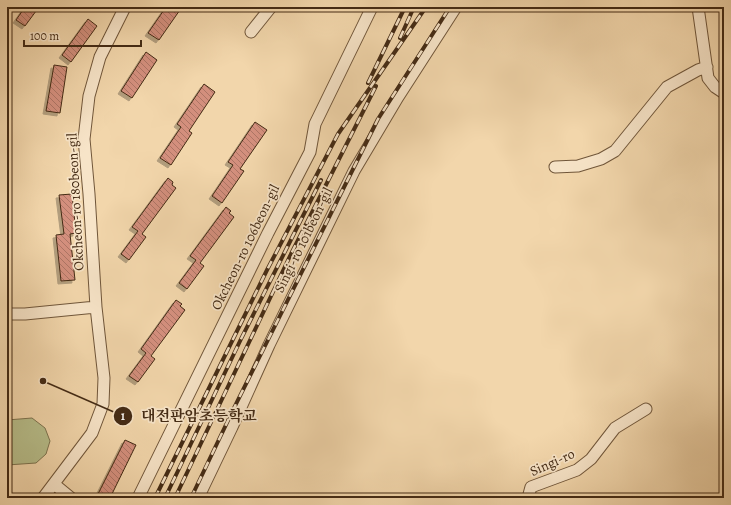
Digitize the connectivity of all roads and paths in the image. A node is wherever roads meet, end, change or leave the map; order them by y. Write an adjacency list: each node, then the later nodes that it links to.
1 (125, 7): 10 (street, Okcheon-ro 180beon-gil)
2 (271, 7): 6 (street)
3 (372, 7): 16 (street, Okcheon-ro 106beon-gil)
4 (456, 7): 17 (street, Singi-ro 101beon-gil)
5 (698, 7): 7 (street)
6 (252, 32)
7 (707, 67): 8 (street); 9 (street)
8 (724, 93)
9 (555, 167)
10 (96, 307): 11 (street); 13 (street, Okcheon-ro 180beon-gil)
11 (7, 314)
12 (646, 409): 18 (street, Singi-ro)
13 (54, 484): 14 (street, Okcheon-ro 180beon-gil); 15 (street)
14 (43, 498)
15 (71, 498)
16 (138, 498)
17 (198, 498)
18 (528, 498)

